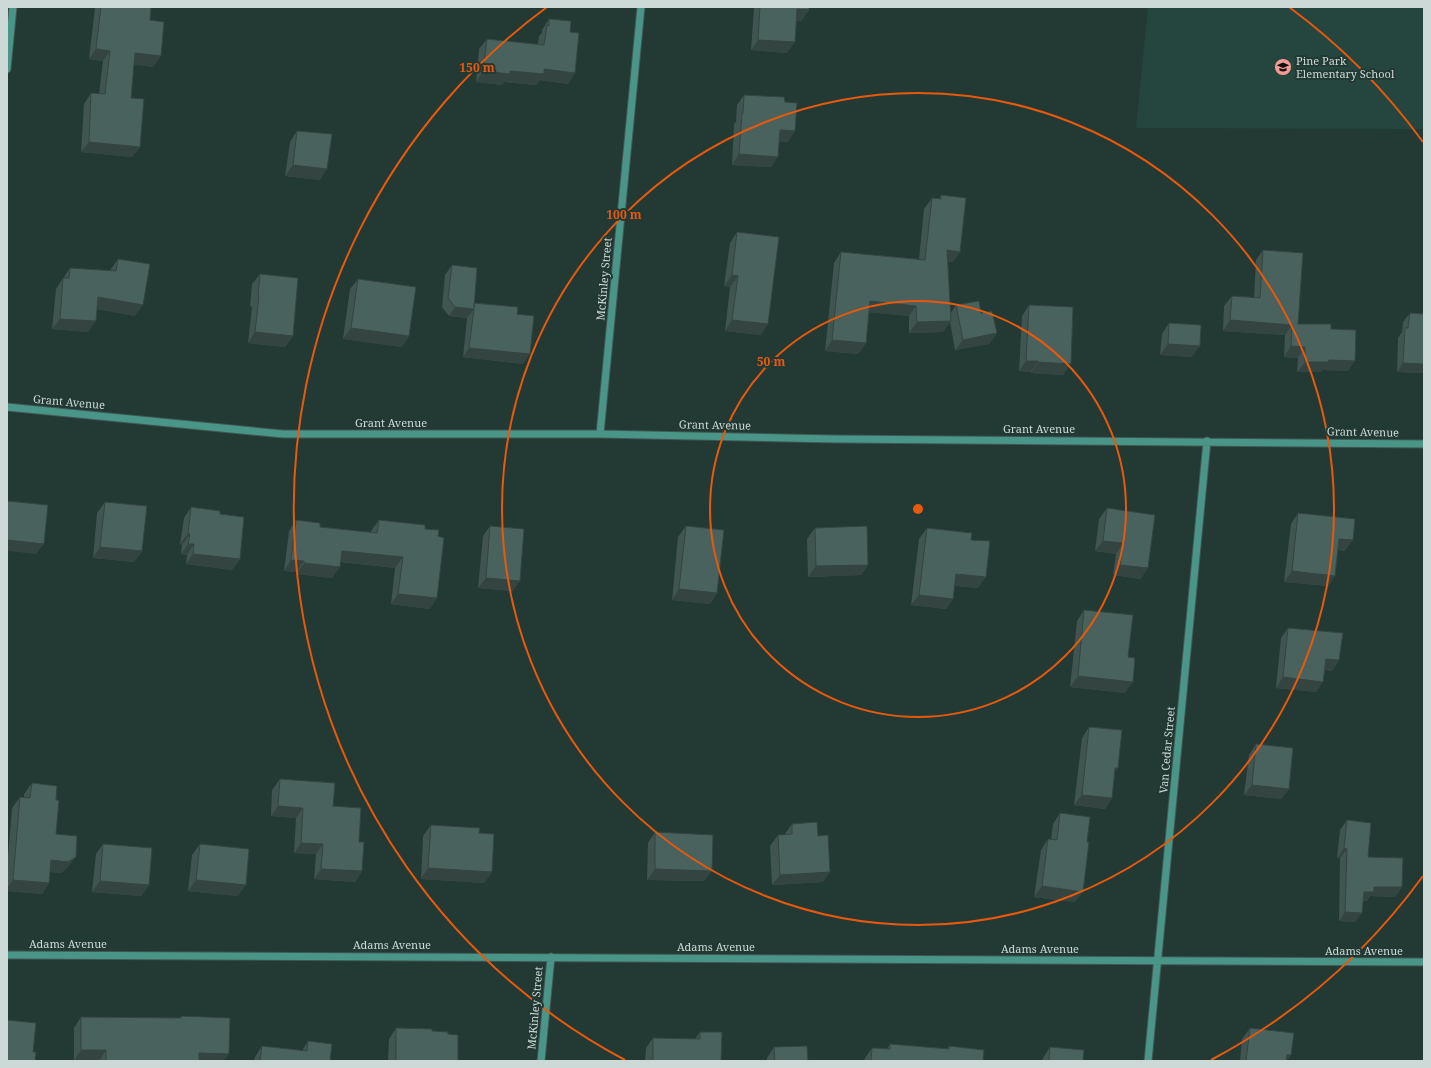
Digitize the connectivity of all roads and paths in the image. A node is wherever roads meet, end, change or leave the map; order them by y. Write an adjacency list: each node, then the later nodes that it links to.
1 (13, 7): 3 (street)
2 (641, 7): 5 (street, McKinley Street)
3 (7, 69)
4 (7, 407): 5 (street, Grant Avenue)
5 (600, 434): 6 (street, Grant Avenue)
6 (1207, 441): 7 (street, Grant Avenue); 10 (street, Van Cedar Street)
7 (1424, 444)
8 (7, 955): 9 (street, Adams Avenue)
9 (551, 957): 10 (street, Adams Avenue); 12 (street, McKinley Street)
10 (1157, 960): 11 (street, Adams Avenue); 13 (street, Van Cedar Street)
11 (1424, 962)
12 (542, 1061)
13 (1148, 1061)

